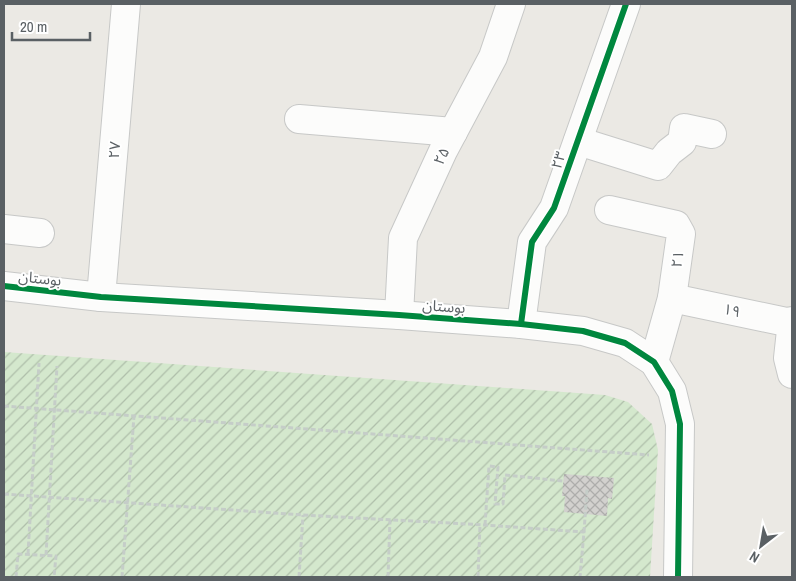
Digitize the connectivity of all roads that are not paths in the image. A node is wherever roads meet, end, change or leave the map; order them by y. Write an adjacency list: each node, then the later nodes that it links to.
1 (126, 4): 12 (street, ۲۷)
2 (511, 4): 5 (street, ۲۵)
3 (626, 4): 7 (street, ۲۳)
4 (299, 119): 5 (street)
5 (453, 132): 14 (street, ۲۵)
6 (712, 134): 7 (street)
7 (578, 140): 16 (street, ۲۳)
8 (609, 210): 13 (street, ۲۱)
9 (4, 229): 10 (street)
10 (40, 233)
11 (4, 286): 12 (street, بوستان)
12 (101, 297): 14 (street, بوستان)
13 (672, 298): 15 (street, ۱۹); 17 (street, ۲۱)
14 (399, 315): 16 (street, بوستان)
15 (792, 322): 18 (street)
16 (521, 324): 17 (street, بوستان)
17 (654, 362): 19 (street, بوستان)
18 (792, 374)
19 (678, 577)

